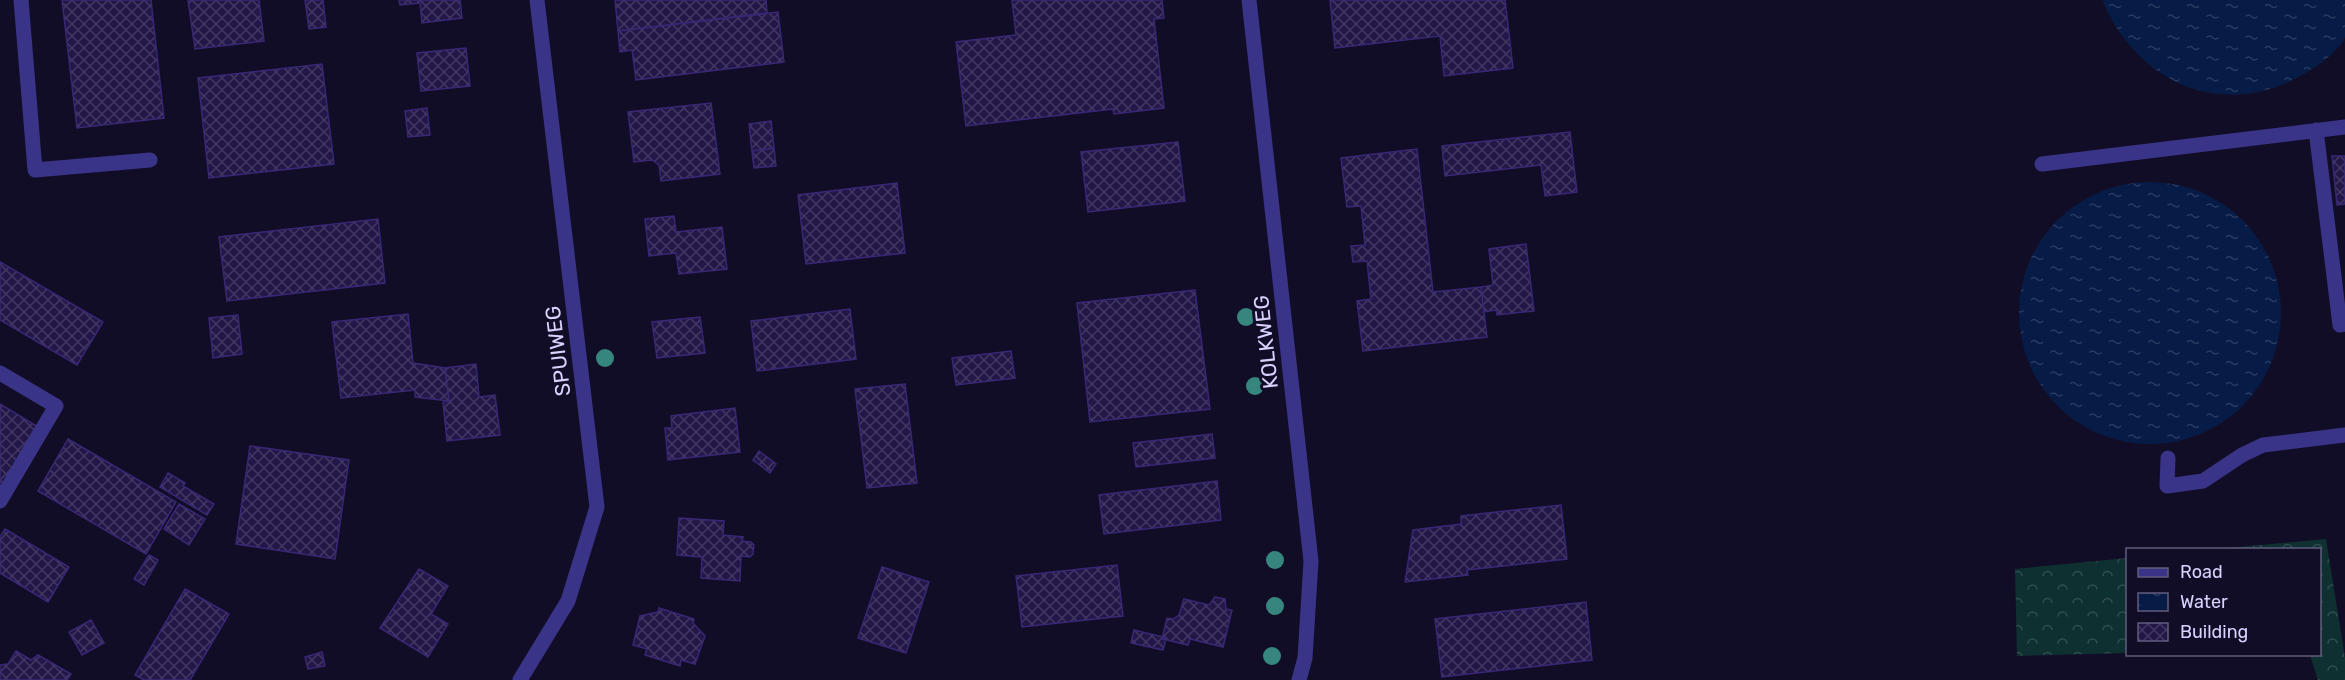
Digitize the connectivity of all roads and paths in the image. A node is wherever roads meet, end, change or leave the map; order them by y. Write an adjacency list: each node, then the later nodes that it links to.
1 (21, 0): 6 (street)
2 (537, 0): 13 (street, SPUIWEG)
3 (1249, 0): 14 (street, KOLKWEG)
4 (2345, 127): 5 (street)
5 (2316, 130): 7 (street); 8 (street)
6 (150, 160)
7 (2042, 164)
8 (2345, 324)
9 (0, 373): 12 (street)
10 (2345, 435): 11 (street)
11 (2168, 458)
12 (0, 501)
13 (520, 680)
14 (1299, 680)

